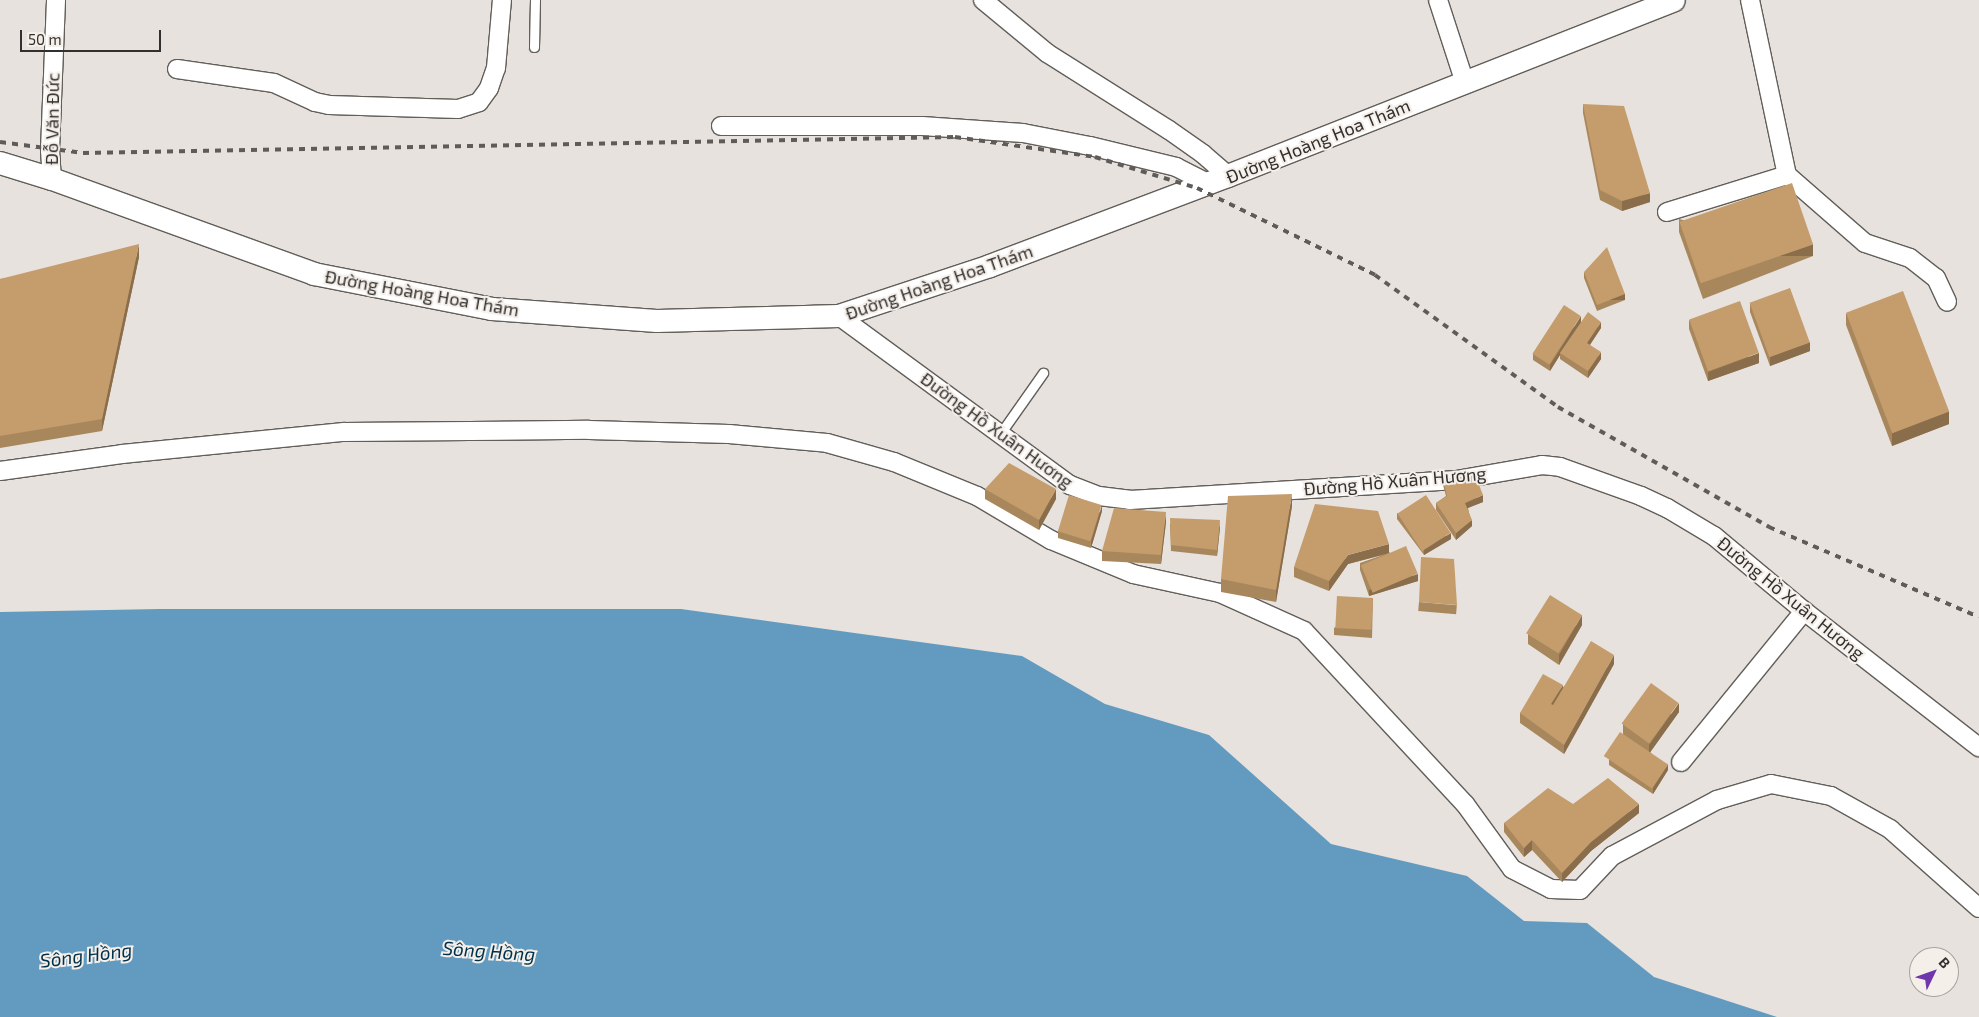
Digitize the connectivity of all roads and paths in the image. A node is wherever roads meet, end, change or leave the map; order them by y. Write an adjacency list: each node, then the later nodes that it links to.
1 (56, 0): 14 (street, Đỗ Văn Đức)
2 (502, 0): 9 (street)
3 (535, 0): 8 (lane)
4 (982, 0): 15 (street)
5 (1438, 0): 10 (street)
6 (1674, 0): 10 (street, Đường Hoàng Hoa Thám)
7 (1750, 0): 13 (street)
8 (534, 47)
9 (177, 70)
10 (1464, 83): 15 (street, Đường Hoàng Hoa Thám)
11 (721, 126): 15 (street)
12 (0, 163): 14 (street, Đường Hoàng Hoa Thám)
13 (1788, 175): 16 (street); 17 (street)
14 (52, 179): 18 (street, Đường Hoàng Hoa Thám)
15 (1219, 180): 18 (street, Đường Hoàng Hoa Thám)
16 (1667, 212)
17 (1947, 302)
18 (839, 316): 20 (street, Đường Hồ Xuân Hương)
19 (1043, 373): 20 (lane)
20 (1000, 434): 22 (street, Đường Hồ Xuân Hương)
21 (0, 472): 25 (street)
22 (1804, 611): 23 (street, Đường Hồ Xuân Hương); 24 (street)
23 (1979, 747)
24 (1681, 762)
25 (1979, 908)

